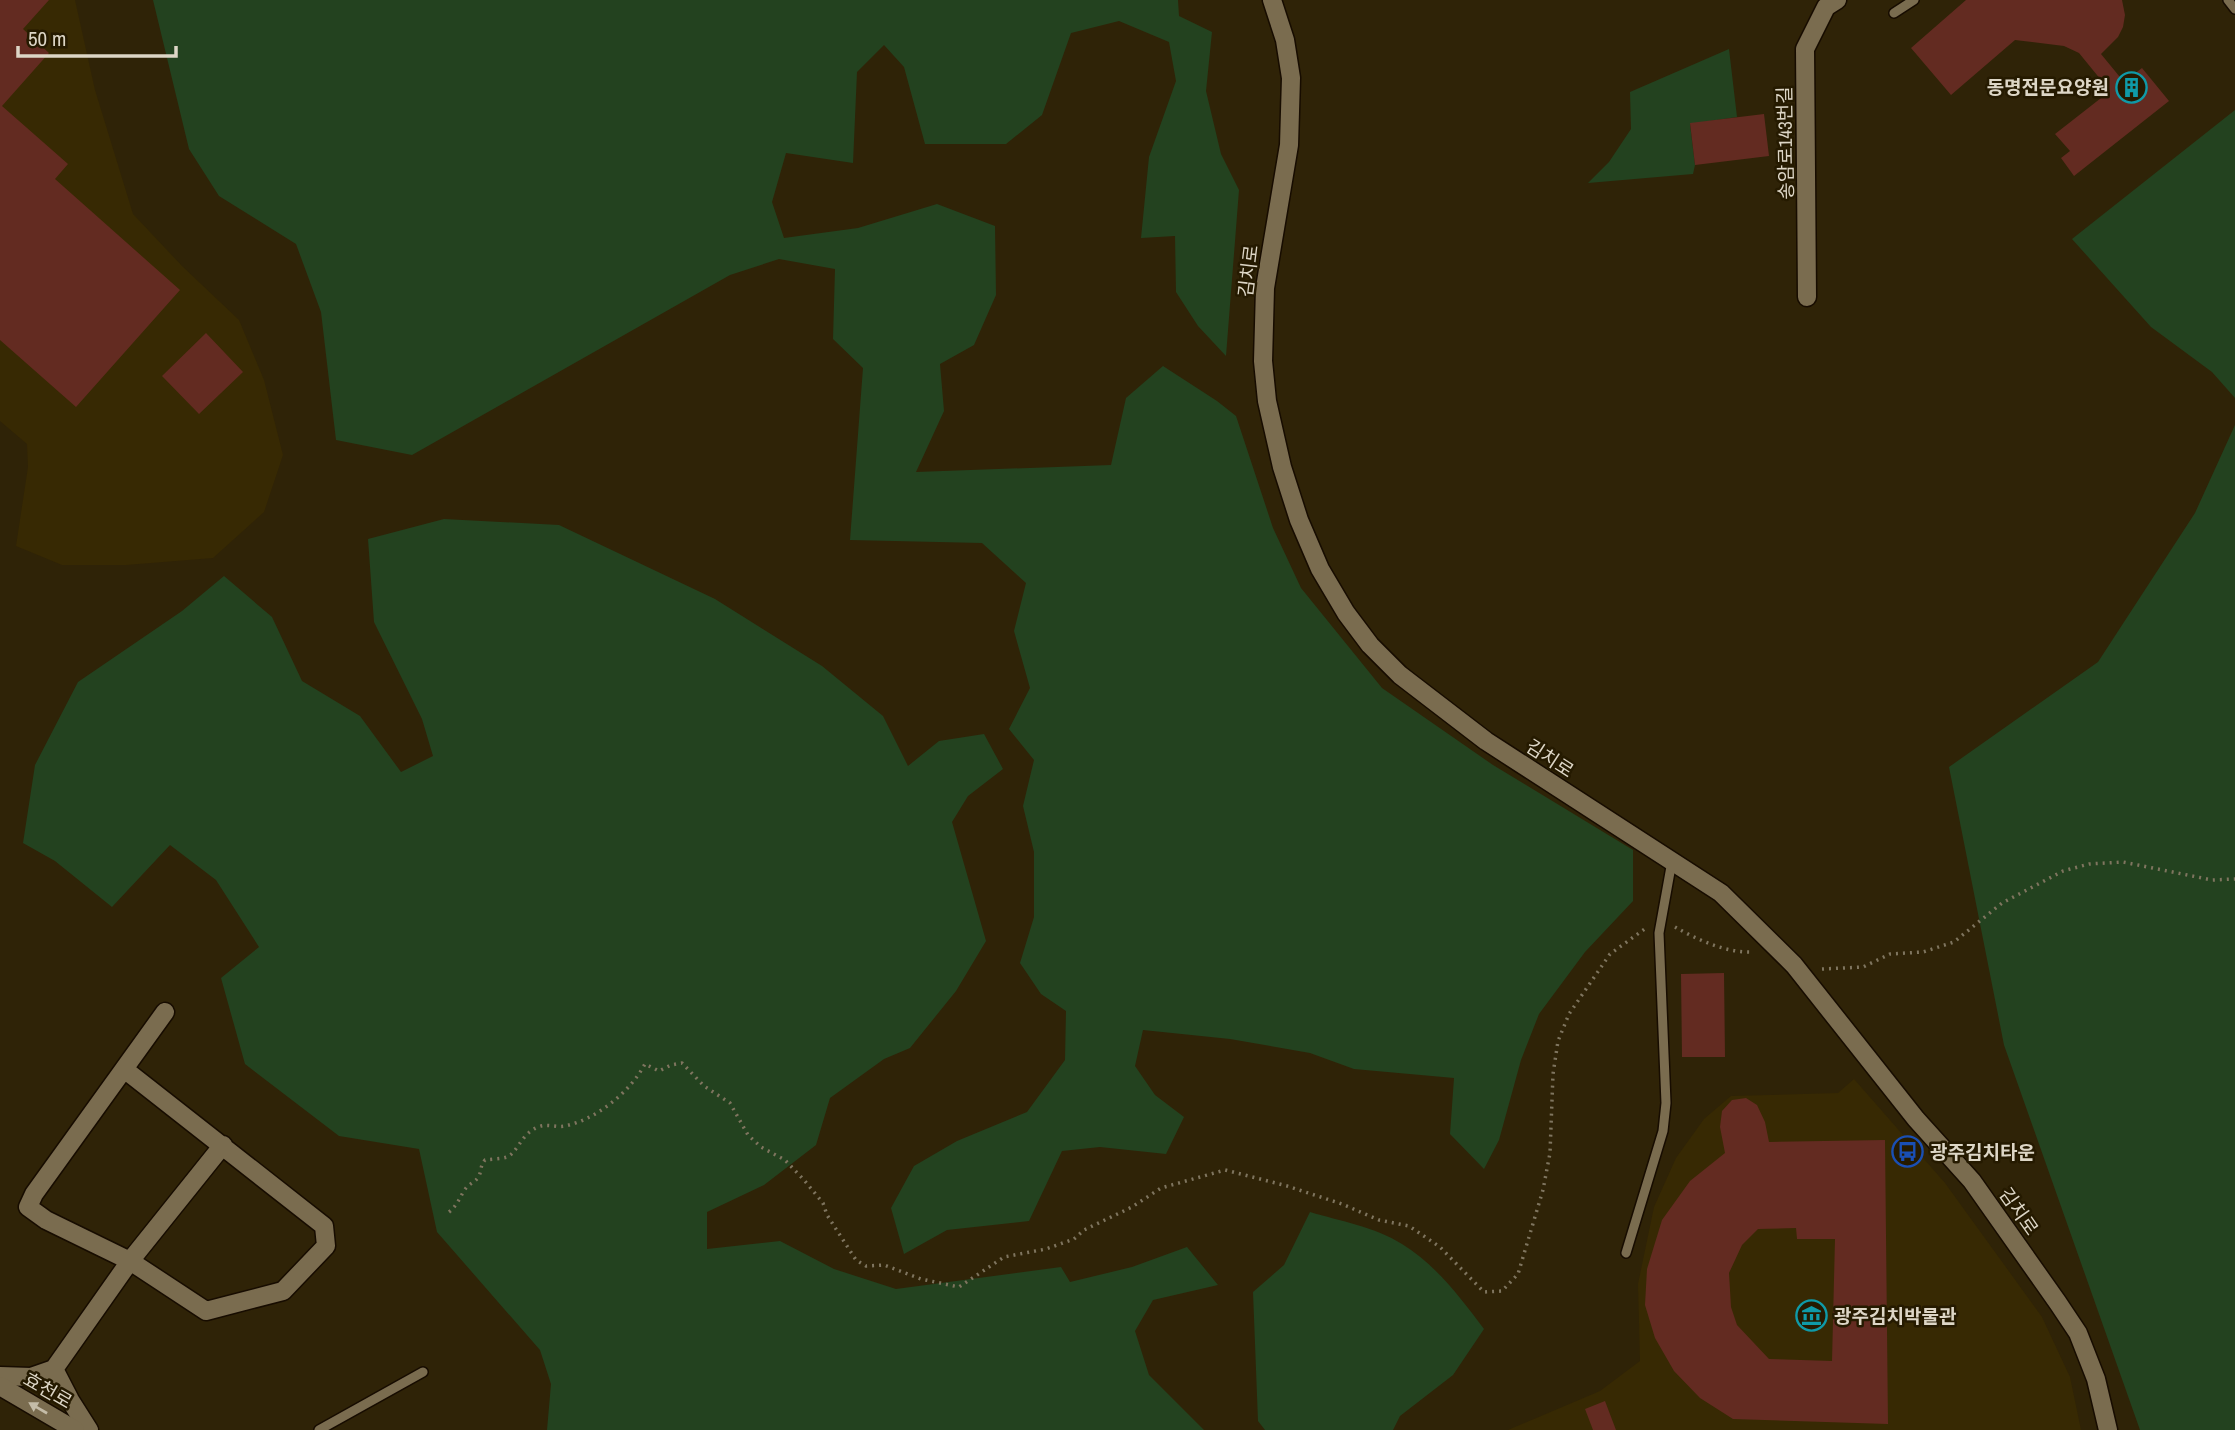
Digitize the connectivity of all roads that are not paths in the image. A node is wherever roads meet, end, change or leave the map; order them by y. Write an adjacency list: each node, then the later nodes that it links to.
1 (1272, 0): 8 (street, 김치로)
2 (1837, 0): 7 (street, 송암로143번길)
3 (1914, 0): 6 (lane)
4 (2228, 0): 5 (lane)
5 (2235, 9)
6 (1894, 13)
7 (1807, 297)
8 (1672, 861): 12 (lane); 21 (street, 김치로)
9 (165, 1012): 10 (street)
10 (124, 1069): 11 (street); 13 (street)
11 (223, 1145): 13 (street); 13 (street)
12 (1626, 1253)
13 (130, 1261): 14 (street)
14 (54, 1369): 16 (street); 19 (street)
15 (423, 1372): 20 (lane)
16 (0, 1376)
17 (0, 1386): 18 (street, 효천로, one-way to 17)
18 (75, 1430)
19 (89, 1430)
20 (319, 1430)
21 (2108, 1430)

